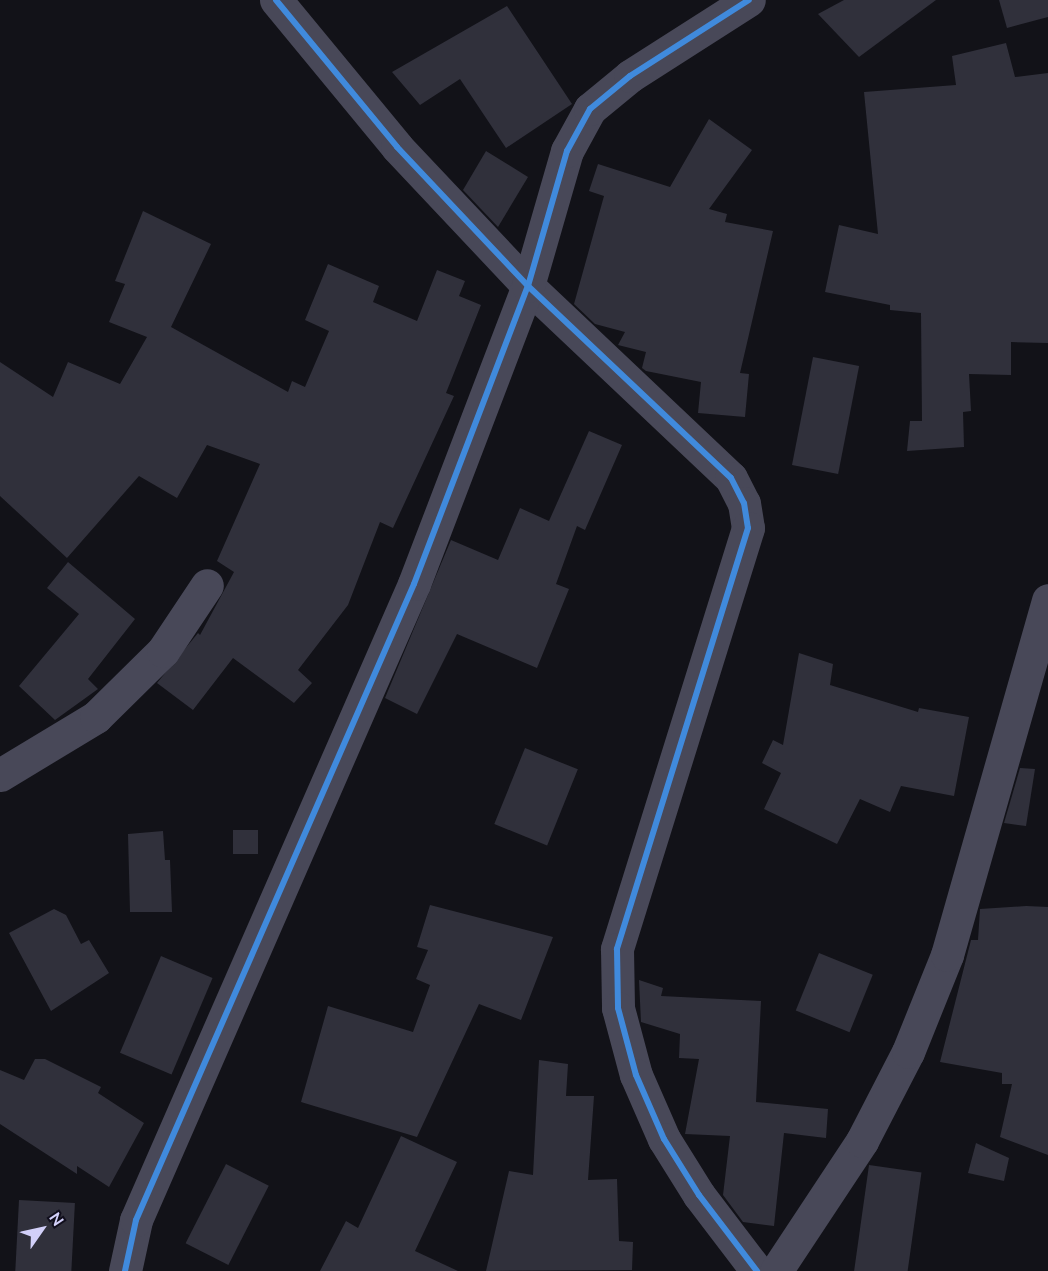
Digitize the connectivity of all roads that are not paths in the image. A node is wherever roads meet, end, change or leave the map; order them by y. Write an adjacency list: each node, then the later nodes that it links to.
1 (276, 0): 3 (street)
2 (750, 0): 3 (street)
3 (528, 286): 7 (street); 8 (street)
4 (207, 585): 6 (street)
5 (1048, 600): 9 (street)
6 (0, 775)
7 (125, 1271)
8 (757, 1271)
9 (776, 1271)

